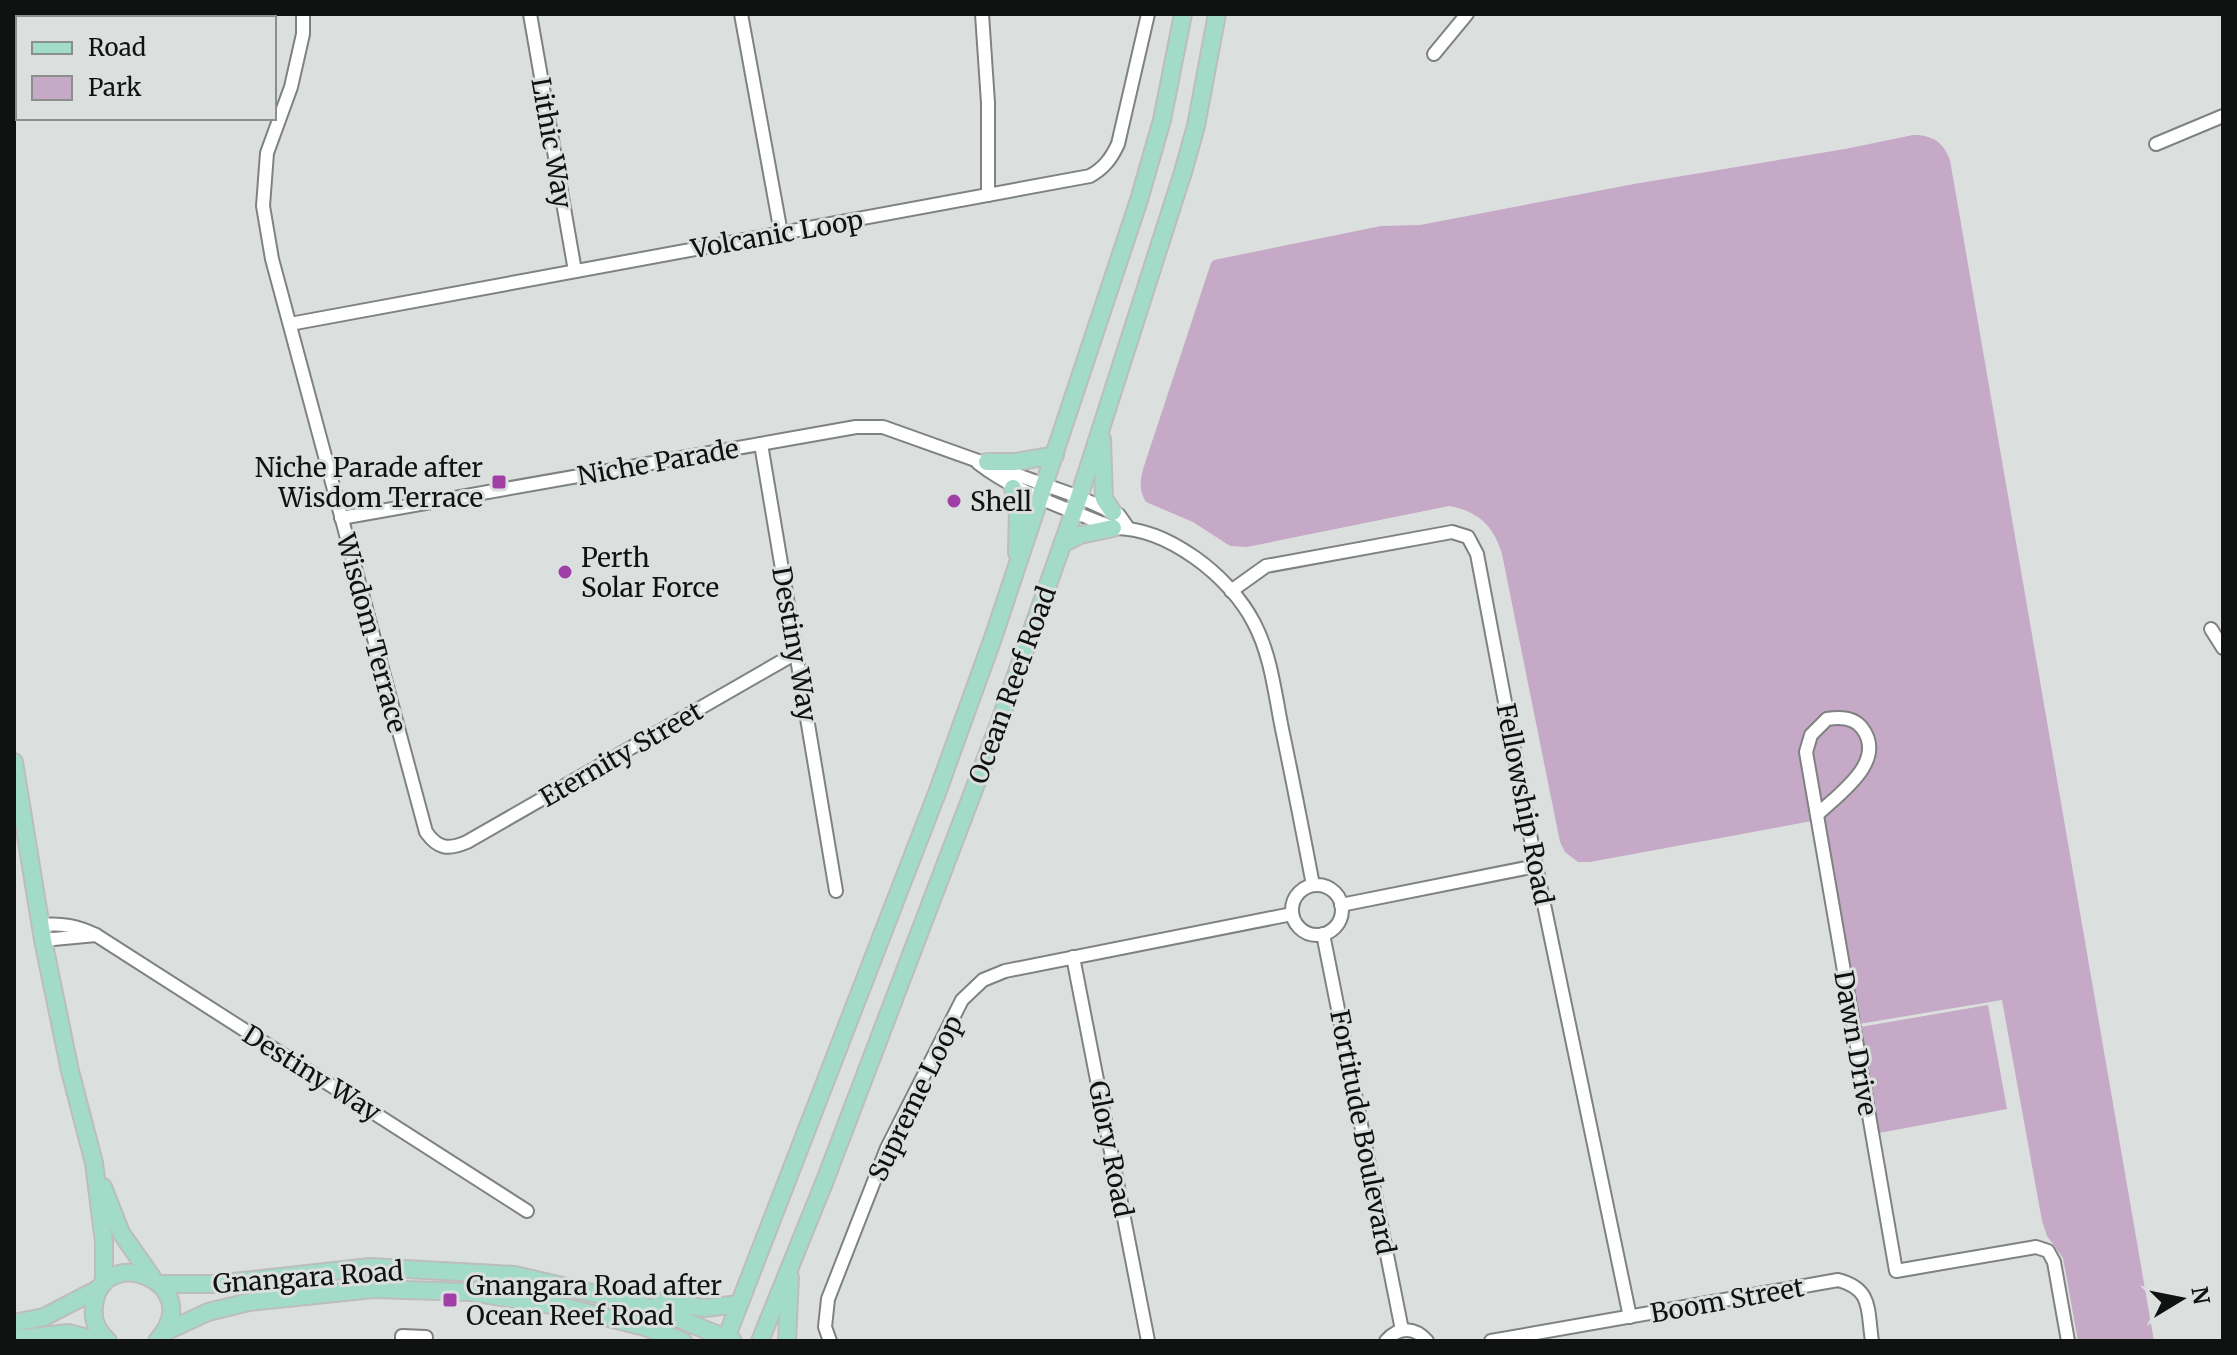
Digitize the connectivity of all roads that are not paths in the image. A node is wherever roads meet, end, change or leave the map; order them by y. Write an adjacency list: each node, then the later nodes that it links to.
1 (303, 14): 15 (street, Wisdom Terrace)
2 (530, 14): 14 (street, Lithic Way)
3 (741, 14): 13 (street)
4 (982, 14): 12 (street)
5 (1148, 14): 12 (street, Volcanic Loop)
6 (1183, 14): 18 (main road, Ocean Reef Road)
7 (1217, 14): 16 (main road, Ocean Reef Road)
8 (1467, 14): 9 (street)
9 (1434, 54)
10 (2223, 116): 11 (street)
11 (2156, 144)
12 (988, 195): 13 (street, Volcanic Loop)
13 (781, 233): 14 (street, Volcanic Loop)
14 (575, 271): 15 (street, Volcanic Loop)
15 (290, 324): 23 (street, Wisdom Terrace)
16 (1101, 425): 22 (main road, Ocean Reef Road); 24 (main road)
17 (761, 444): 19 (street, Niche Parade); 23 (street, Niche Parade); 30 (street, Destiny Way)
18 (1055, 455): 19 (main road); 21 (main road, Ocean Reef Road)
19 (979, 460): 20 (street, Niche Parade); 21 (street, Niche Parade)
20 (1013, 488): 21 (street, Niche Parade); 26 (main road)
21 (1042, 491): 22 (street, Niche Parade); 26 (main road, Ocean Reef Road)
22 (1076, 504): 24 (street); 25 (main road, Ocean Reef Road)
23 (341, 518): 33 (street, Wisdom Terrace)
24 (1118, 523): 25 (main road); 27 (street)
25 (1062, 544): 44 (main road, Ocean Reef Road)
26 (1017, 566): 48 (main road, Ocean Reef Road)
27 (1231, 591): 34 (street, Fellowship Road); 35 (street)
28 (2211, 629): 29 (street)
29 (2223, 648)
30 (796, 653): 33 (street, Eternity Street); 36 (street, Destiny Way)
31 (14, 762): 39 (main road)
32 (1817, 815): 32 (street, Dawn Drive); 70 (street, Dawn Drive)
33 (444, 848)
34 (1536, 866): 37 (street); 50 (street, Fellowship Road)
35 (1313, 885): 37 (street); 38 (street)
36 (836, 891)
37 (1341, 905): 40 (street)
38 (1292, 914): 40 (street); 41 (street, Supreme Loop)
39 (42, 933): 42 (main road); 43 (street, Destiny Way)
40 (1323, 934): 52 (street, Fortitude Boulevard)
41 (1073, 957): 64 (street, Supreme Loop); 65 (street, Glory Road)
42 (94, 1163): 45 (main road); 46 (main road)
43 (527, 1211)
44 (792, 1260): 62 (main road, Ocean Reef Road); 63 (main road)
45 (156, 1281): 46 (main road, Gnangara Road); 47 (main road, Gnangara Road); 53 (main road)
46 (102, 1286): 51 (main road, Gnangara Road); 58 (main road)
47 (626, 1301): 48 (main road); 56 (main road, Gnangara Road)
48 (739, 1304): 56 (main road, Ocean Reef Road)
49 (569, 1308): 53 (main road, Gnangara Road); 60 (main road); 61 (main road, Gnangara Road)
50 (1630, 1317): 68 (street, Boom Street); 69 (street, Boom Street)
51 (14, 1323)
52 (1402, 1330): 66 (street); 67 (street)
53 (161, 1337)
54 (426, 1337): 59 (street)
55 (14, 1339): 57 (main road)
56 (728, 1340)
57 (100, 1341)
58 (108, 1341)
59 (402, 1341)
60 (656, 1341)
61 (683, 1341)
62 (760, 1341)
63 (787, 1341)
64 (830, 1341)
65 (1148, 1341)
66 (1386, 1341)
67 (1427, 1341)
68 (1491, 1341)
69 (1872, 1341)
70 (2068, 1341)

